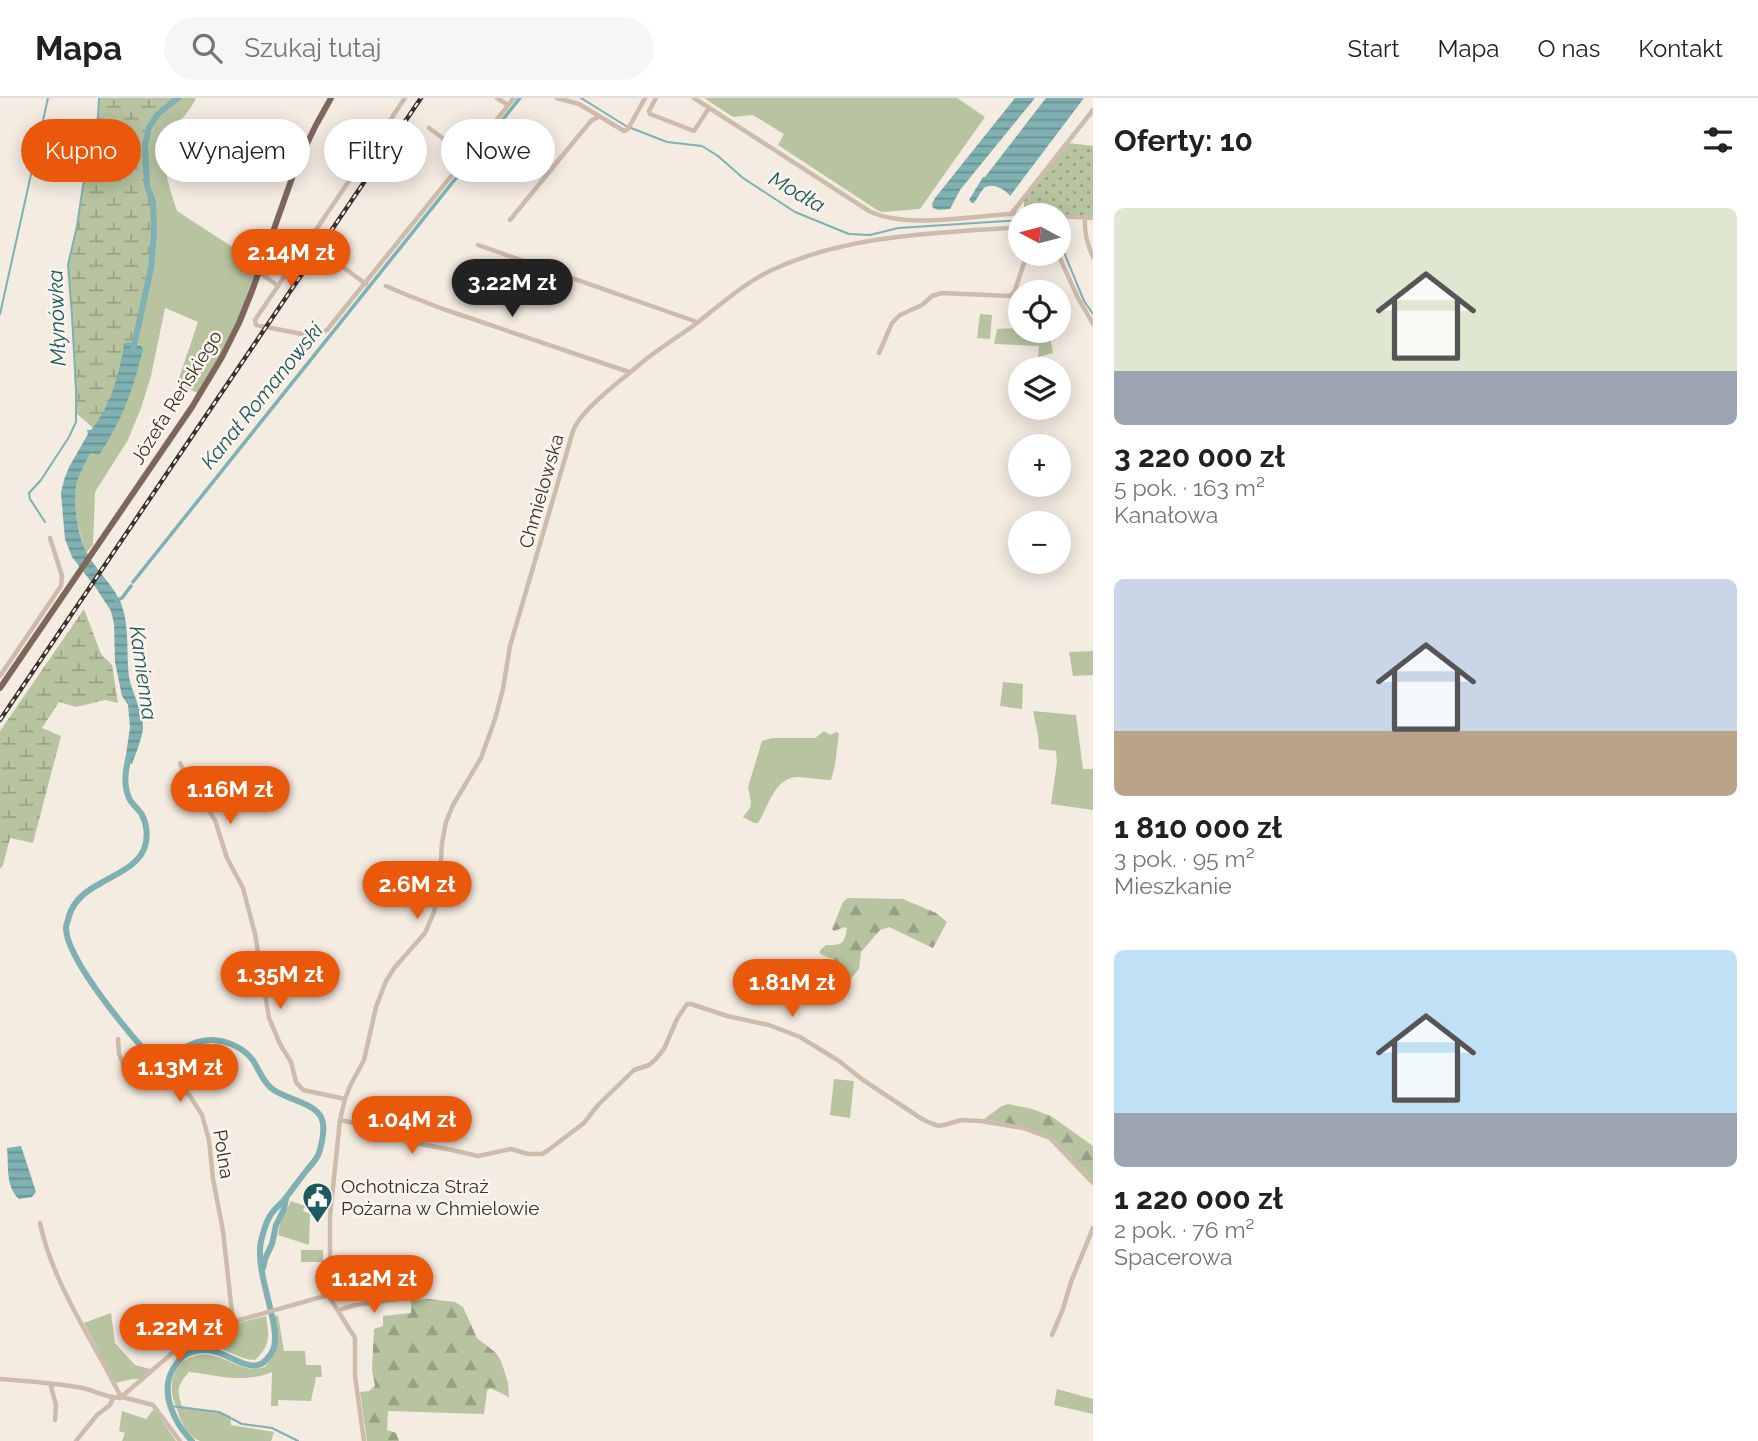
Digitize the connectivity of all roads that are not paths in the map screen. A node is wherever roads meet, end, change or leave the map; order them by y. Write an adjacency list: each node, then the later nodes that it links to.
1 (331, 98): 31 (main road, Józefa Reńskiego)
2 (405, 98): 33 (street)
3 (497, 98): 9 (street)
4 (514, 98): 9 (street)
5 (557, 98): 12 (street)
6 (645, 98): 12 (street)
7 (656, 98): 10 (street)
8 (694, 98): 10 (street)
9 (508, 106): 13 (street)
10 (709, 108): 20 (street)
11 (1093, 110): 17 (street)
12 (598, 117): 24 (street)
13 (498, 119)
14 (429, 128): 15 (street)
15 (441, 137)
16 (448, 182): 32 (street)
17 (1024, 199): 18 (street); 19 (street)
18 (1021, 203)
19 (1024, 203)
20 (1008, 214)
21 (1071, 217): 22 (street)
22 (1085, 218): 23 (street); 28 (street)
23 (1093, 218)
24 (510, 220)
25 (1008, 228): 35 (street, Chmielowska)
26 (478, 245): 35 (street)
27 (328, 256): 32 (street)
28 (1093, 257)
29 (1023, 266): 37 (street)
30 (1064, 266): 36 (street)
31 (259, 272): 33 (street); 41 (main road, Józefa Reńskiego)
32 (366, 284): 33 (street)
33 (278, 286)
34 (386, 286): 38 (street)
35 (697, 323): 38 (street, Chmielowska)
36 (1093, 324)
37 (879, 353)
38 (630, 373): 44 (street, Chmielowska)
39 (50, 538): 40 (street)
40 (0, 676)
41 (0, 688)
42 (180, 763): 44 (street)
43 (118, 1039): 52 (street, Polna)
44 (345, 1099): 45 (street, Chmielowska)
45 (340, 1120): 46 (street); 49 (street, Chmielowska)
46 (1093, 1183)
47 (40, 1223): 56 (street)
48 (1093, 1228): 53 (street)
49 (328, 1295): 51 (street); 52 (street)
50 (405, 1298): 51 (street)
51 (339, 1310): 61 (street)
52 (233, 1322): 56 (street)
53 (1052, 1335)
54 (0, 1379): 55 (street)
55 (50, 1383): 57 (street); 58 (street)
56 (121, 1397): 57 (street); 60 (street)
57 (113, 1398): 59 (street)
58 (55, 1420)
59 (76, 1441)
60 (180, 1441)
61 (364, 1441)

